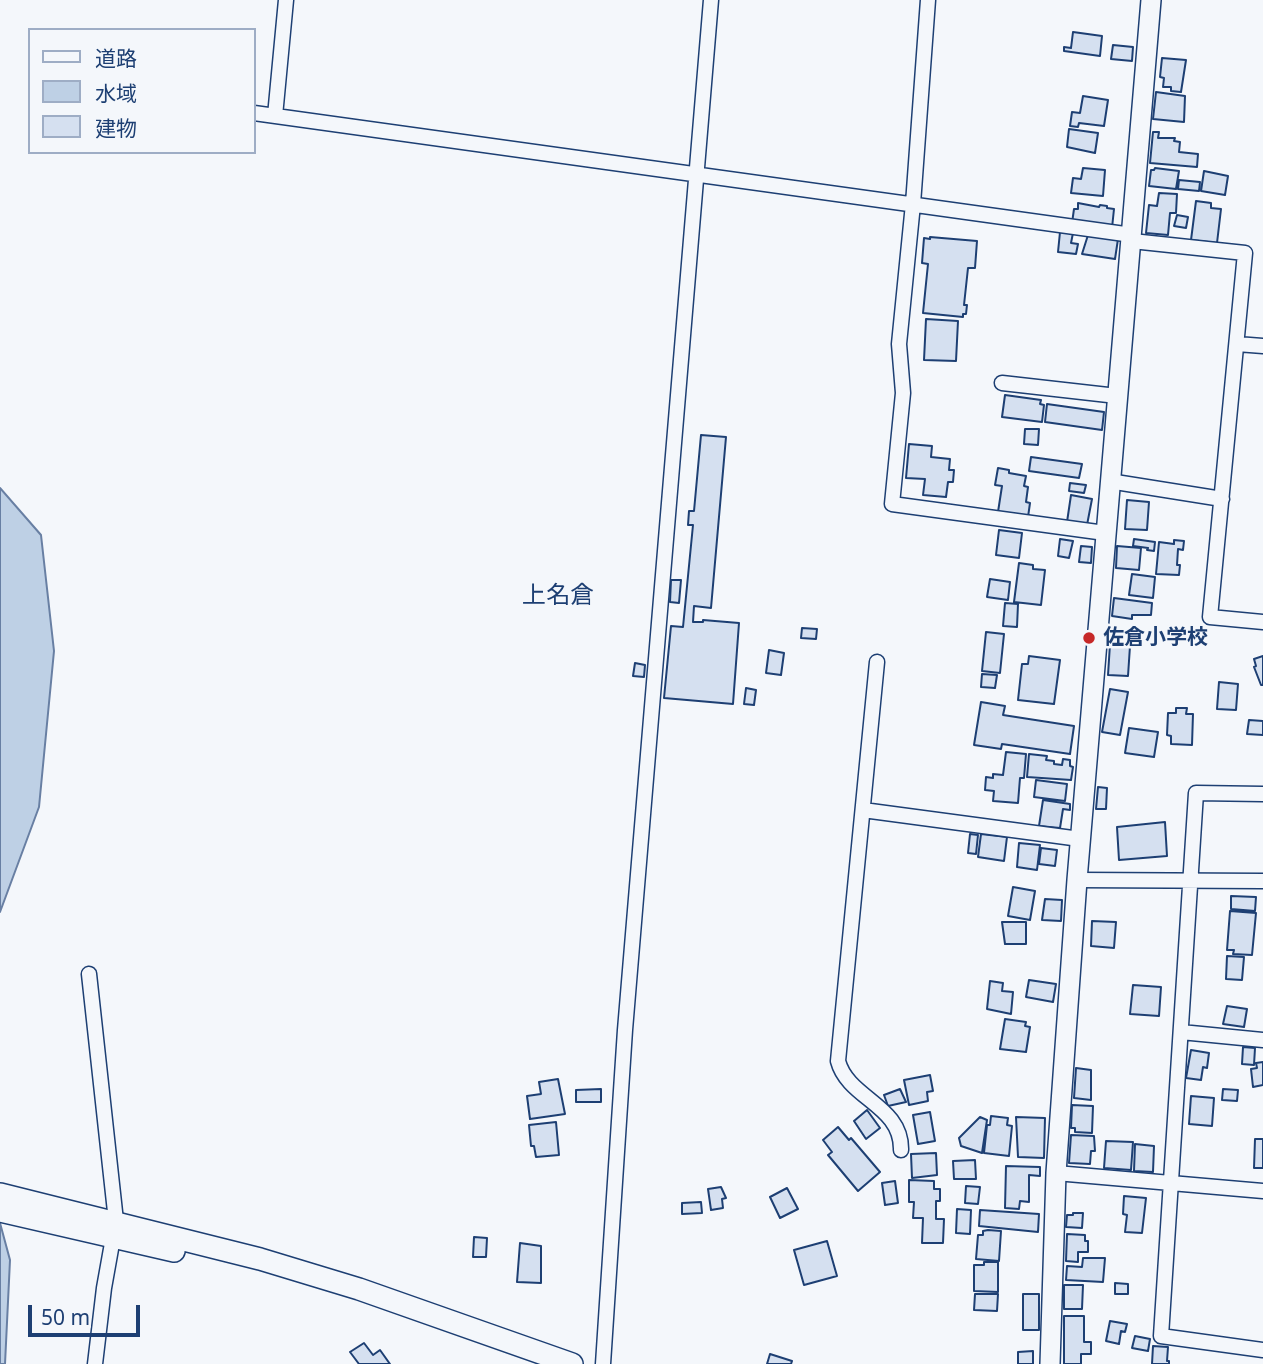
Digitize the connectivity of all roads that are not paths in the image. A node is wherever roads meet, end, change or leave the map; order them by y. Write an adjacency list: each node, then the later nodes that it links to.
1 (286, 0): 6 (street)
2 (711, 0): 7 (street)
3 (928, 0): 8 (street)
4 (1151, 0): 9 (street)
5 (256, 113): 6 (street)
6 (275, 116): 7 (street)
7 (696, 175): 8 (street); 39 (street)
8 (913, 204): 9 (street); 16 (street)
9 (1132, 238): 10 (street); 13 (street)
10 (1237, 344): 11 (street); 15 (street)
11 (1263, 346)
12 (1002, 383): 13 (street)
13 (1117, 397): 14 (street)
14 (1109, 481): 15 (street); 16 (street)
15 (1222, 499): 17 (street)
16 (1105, 533): 21 (street)
17 (1263, 622)
18 (877, 662): 20 (street)
19 (1263, 794): 24 (street)
20 (863, 810): 21 (street); 28 (street)
21 (1080, 839): 22 (street)
22 (1077, 880): 24 (street); 29 (street)
23 (1263, 880): 24 (street)
24 (1191, 881): 26 (street)
25 (89, 974): 34 (street)
26 (1181, 1032): 27 (street); 30 (street)
27 (1263, 1041)
28 (901, 1150)
29 (1056, 1173): 30 (street); 40 (street)
30 (1171, 1183): 31 (street); 35 (street)
31 (1263, 1191)
32 (0, 1194): 34 (main road)
33 (0, 1210): 34 (main road)
34 (109, 1228): 36 (street); 37 (main road); 38 (main road)
35 (1263, 1350)
36 (95, 1364)
37 (530, 1364)
38 (572, 1364)
39 (603, 1364)
40 (1050, 1364)

